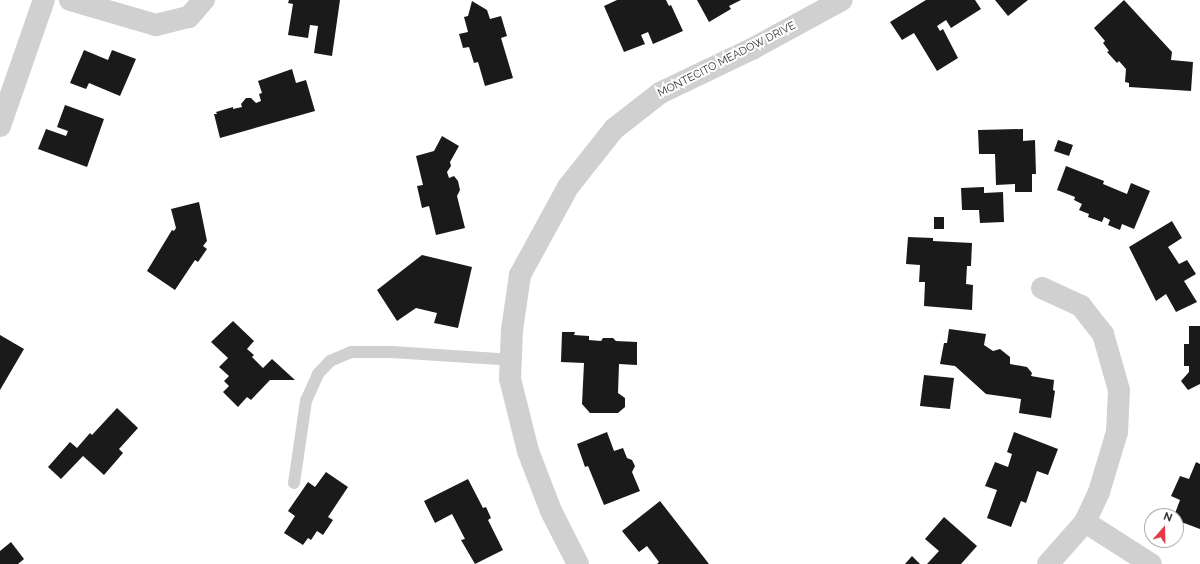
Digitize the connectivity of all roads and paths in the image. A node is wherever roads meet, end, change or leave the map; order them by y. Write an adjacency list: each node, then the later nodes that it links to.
1 (44, 0): 5 (street)
2 (70, 0): 3 (street)
3 (204, 0)
4 (842, 0): 7 (street, MONTECITO MEADOW DRIVE)
5 (0, 126)
6 (1042, 288): 9 (street)
7 (511, 360): 8 (lane); 10 (street, MONTECITO MEADOW DRIVE)
8 (294, 483)
9 (1085, 522): 11 (street); 12 (street)
10 (578, 564)
11 (1048, 564)
12 (1151, 564)

